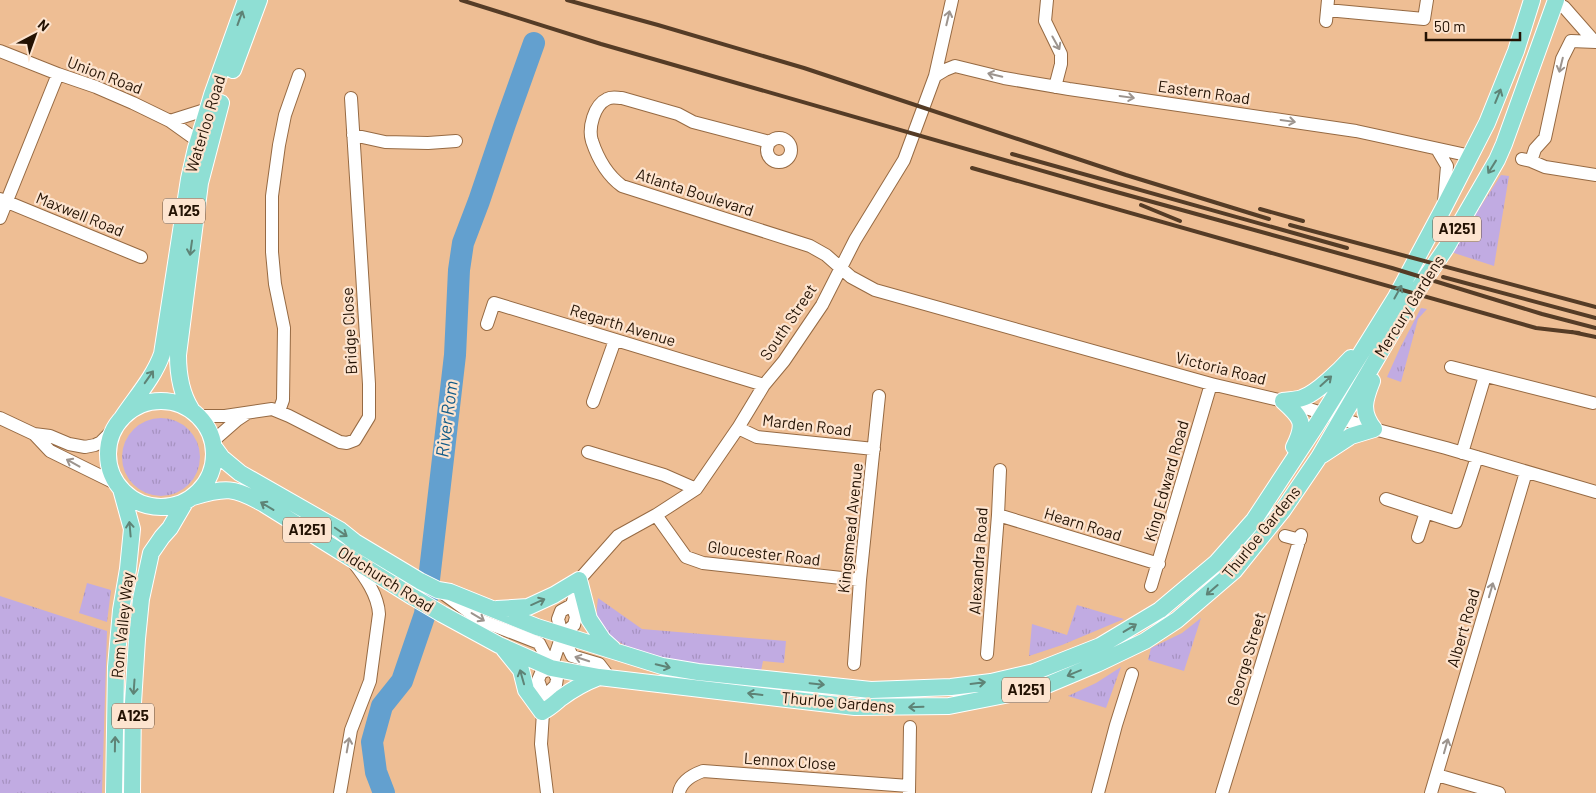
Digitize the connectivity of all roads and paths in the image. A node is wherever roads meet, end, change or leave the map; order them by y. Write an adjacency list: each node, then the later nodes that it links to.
1 (246, 0): 16 (main road, Waterloo Road / A125, one-way to 1)
2 (259, 0): 44 (main road, Waterloo Road / A125, one-way to 44)
3 (952, 0): 13 (street, South Street, one-way to 3)
4 (1048, 0): 14 (street, one-way to 14)
5 (1427, 0): 8 (street)
6 (1532, 0): 24 (main road, Mercury Gardens / A1251, one-way to 6)
7 (1555, 2): 9 (street); 18 (main road, Mercury Gardens / A1251)
8 (1327, 10)
9 (1595, 42): 25 (street, one-way to 25)
10 (0, 51): 11 (street, Union Road)
11 (58, 74): 17 (street, Union Road); 26 (street)
12 (299, 75): 43 (street)
13 (935, 76): 14 (street, Eastern Road, one-way to 13); 30 (street, South Street)
14 (1055, 87): 23 (street, Eastern Road, one-way to 23)
15 (351, 98): 19 (street, Bridge Close)
16 (208, 109): 17 (street); 20 (main road, Waterloo Road / A125)
17 (170, 121): 20 (street, Union Road)
18 (1511, 123): 24 (main road); 32 (main road, Mercury Gardens / A1251, one-way to 32)
19 (354, 135): 21 (street); 43 (street, Bridge Close)
20 (198, 141): 49 (main road, Waterloo Road / A125, one-way to 20)
21 (456, 141)
22 (770, 142): 30 (street, Atlanta Boulevard)
23 (1437, 149): 24 (street, Eastern Road); 27 (street)
24 (1471, 156): 27 (main road, Mercury Gardens / A1251)
25 (1596, 175)
26 (4, 201): 28 (street); 29 (street, Maxwell Road)
27 (1443, 209): 33 (main road, Mercury Gardens / A1251, one-way to 27)
28 (0, 218)
29 (140, 257)
30 (842, 269): 37 (street, Victoria Road); 38 (street, South Street)
31 (487, 324): 34 (street, Regarth Avenue)
32 (1393, 330): 48 (main road, Mercury Gardens / A1251); 51 (main road, A1251)
33 (1373, 334): 40 (main road, A1251, one-way to 33); 46 (main road, Mercury Gardens / A1251)
34 (616, 340): 38 (street, Regarth Avenue); 41 (street)
35 (1451, 367): 36 (street)
36 (1485, 376): 42 (street); 56 (street)
37 (1211, 384): 40 (street, Victoria Road); 73 (street, King Edward Road)
38 (764, 385): 50 (street, South Street)
39 (878, 396): 54 (street, Kingsmead Avenue)
40 (1283, 401): 46 (street, Victoria Road); 61 (main road, A1251)
41 (593, 402)
42 (1593, 403)
43 (280, 411): 45 (street)
44 (194, 412): 45 (street); 49 (main road); 53 (main road)
45 (246, 414): 53 (street)
46 (1323, 414): 48 (street, Victoria Road); 61 (main road, Thurloe Gardens / A1251)
47 (0, 418): 52 (street)
48 (1341, 419): 51 (street, Victoria Road); 57 (main road, Thurloe Gardens / A1251)
49 (119, 423): 52 (street); 62 (main road)
50 (738, 428): 54 (street, Marden Road); 63 (street, South Street)
51 (1374, 429): 56 (street, Victoria Road); 57 (main road, A1251)
52 (34, 434): 62 (street, one-way to 52)
53 (214, 444): 66 (main road); 77 (main road, Oldchurch Road / A1251, one-way to 77)
54 (874, 449): 75 (street, Kingsmead Avenue)
55 (588, 452): 63 (street)
56 (1462, 453): 58 (street, Victoria Road)
57 (1319, 457): 86 (main road, Thurloe Gardens / A1251, one-way to 86)
58 (1477, 457): 60 (street, Victoria Road); 67 (street)
59 (1000, 470): 69 (street, Alexandra Road)
60 (1526, 472): 64 (street, Victoria Road); 89 (street, Albert Road, one-way to 60)
61 (1280, 479): 81 (main road, Thurloe Gardens / A1251, one-way to 61)
62 (119, 487): 66 (main road); 92 (main road, Rom Valley Way / A125, one-way to 62)
63 (696, 489): 68 (street, South Street)
64 (1596, 492)
65 (1386, 499): 67 (street)
66 (188, 500): 72 (main road, Oldchurch Road / A1251, one-way to 66); 91 (main road, Rom Valley Way / A125, one-way to 91)
67 (1426, 512): 71 (street)
68 (656, 515): 74 (street, South Street); 75 (street, Gloucester Road)
69 (998, 515): 73 (street, Hearn Road); 82 (street, Alexandra Road)
70 (1285, 536): 97 (street, George Street)
71 (1418, 537)
72 (349, 556): 80 (main road, Oldchurch Road / A1251); 93 (street, one-way to 72)
73 (1159, 564): 76 (street, King Edward Road)
74 (579, 580): 78 (main road, A1251, one-way to 74); 79 (street, South Street); 81 (main road, A1251)
75 (860, 580): 83 (street, Kingsmead Avenue)
76 (1151, 586)
77 (438, 590): 78 (main road, Oldchurch Road / A1251); 84 (street, one-way to 84)
78 (492, 609): 79 (main road, Oldchurch Road / A1251)
79 (562, 635): 81 (main road, Thurloe Gardens / A1251); 84 (street, South Street); 86 (street, one-way to 79)
80 (499, 645): 84 (main road, Oldchurch Road / A1251); 87 (main road, A1251, one-way to 80)
81 (617, 652)
82 (987, 654)
83 (854, 664)
84 (551, 668): 86 (main road, Thurloe Gardens / A1251); 87 (street, South Street)
85 (1132, 674): 96 (street)
86 (604, 677): 87 (main road)
87 (543, 705): 94 (street, South Street)
88 (910, 727): 90 (street)
89 (1438, 775): 98 (street, Albert Road); 99 (street)
90 (909, 789): 95 (street, Lennox Close)
91 (133, 791)
92 (114, 793)
93 (340, 793)
94 (547, 793)
95 (679, 793)
96 (1098, 793)
97 (1222, 793)
98 (1432, 793)
99 (1499, 793)

